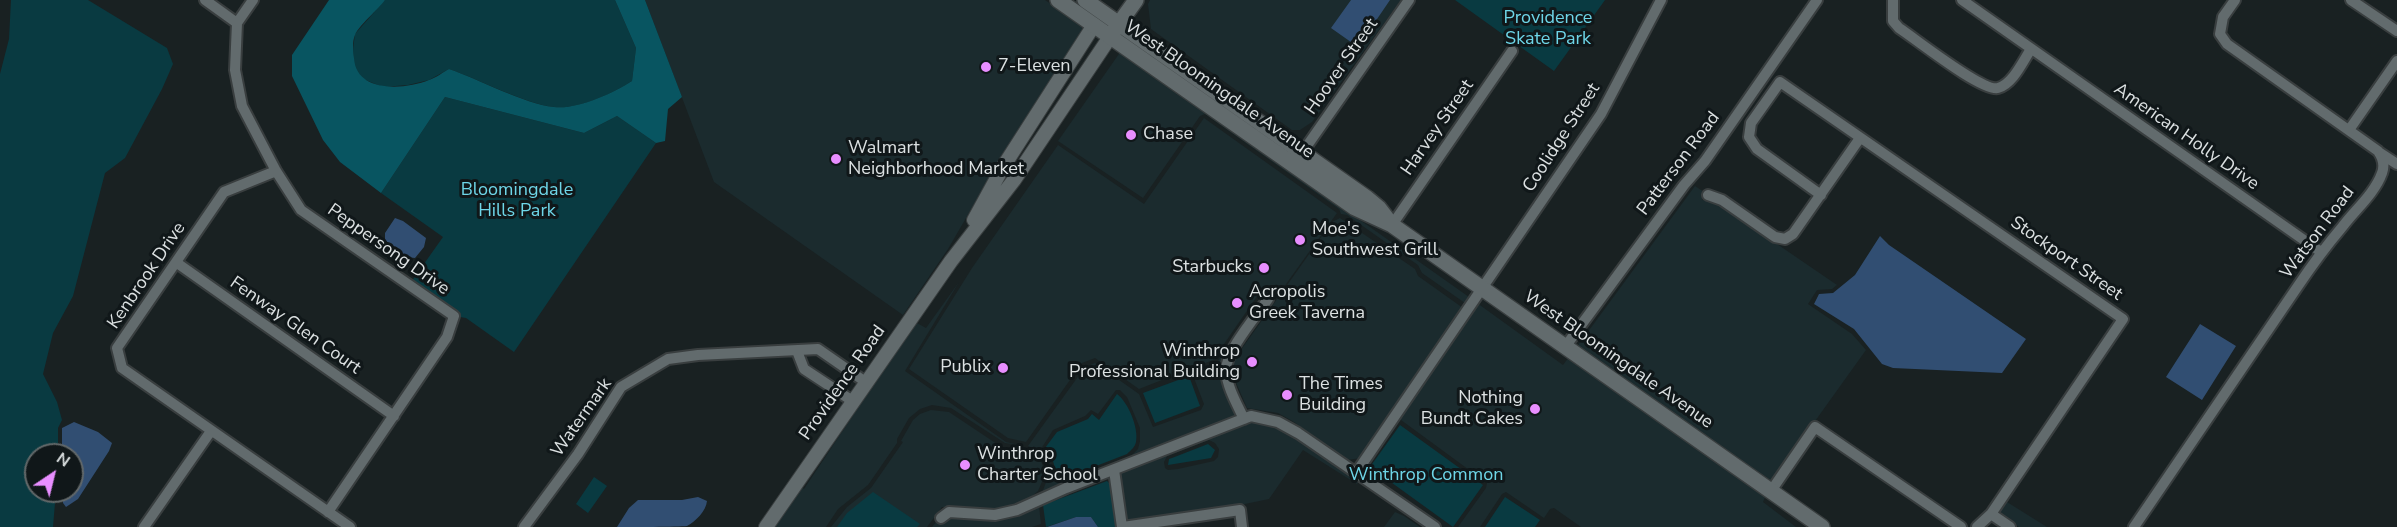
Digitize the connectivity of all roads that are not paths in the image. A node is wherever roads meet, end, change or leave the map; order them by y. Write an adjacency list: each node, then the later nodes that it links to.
1 (205, 0): 14 (street)
2 (253, 0): 14 (street)
3 (1058, 0): 16 (main road, West Bloomingdale Avenue)
4 (1085, 0): 13 (main road, West Bloomingdale Avenue)
5 (1136, 0): 15 (main road, Providence Road)
6 (1409, 0): 25 (street, Hoover Street)
7 (1660, 0): 36 (street, Coolidge Street)
8 (1817, 0): 38 (street, Patterson Road)
9 (1893, 0): 19 (street)
10 (1962, 0): 19 (street, American Holly Drive)
11 (2235, 0): 22 (street)
12 (2351, 0): 17 (street)
13 (1106, 6): 15 (main road, West Bloomingdale Avenue); 16 (main road, Providence Road)
14 (237, 23): 28 (street, Peppersong Drive)
15 (1120, 24): 18 (main road, Providence Road); 25 (main road, West Bloomingdale Avenue)
16 (1094, 25): 18 (main road, West Bloomingdale Avenue); 34 (street, Providence Road)
17 (2397, 32)
18 (1110, 37): 27 (main road, West Bloomingdale Avenue); 34 (street, Providence Road)
19 (2031, 49): 33 (street, American Holly Drive)
20 (1512, 51): 32 (street, Harvey Street)
21 (2397, 61): 22 (street)
22 (2349, 130): 24 (street)
23 (1860, 138): 30 (street); 30 (street, Stockport Street); 49 (street, Stockport Street)
24 (2378, 152): 26 (street); 33 (street, Watson Road)
25 (1302, 153): 31 (main road, West Bloomingdale Avenue)
26 (2397, 164)
27 (1299, 169): 31 (main road); 32 (main road, West Bloomingdale Avenue)
28 (276, 171): 35 (street, Kenbrook Drive); 42 (street, Peppersong Drive)
29 (1708, 195): 30 (street)
30 (1821, 195)
31 (1366, 198): 32 (main road, West Bloomingdale Avenue)
32 (1392, 225): 36 (main road, West Bloomingdale Avenue)
33 (2321, 252): 62 (street, Watson Road)
34 (951, 261): 40 (street, Providence Road)
35 (177, 263): 42 (street, Fenway Glen Court); 44 (street, Kenbrook Drive)
36 (1481, 288): 38 (main road, West Bloomingdale Avenue); 46 (street, Coolidge Street)
37 (1268, 298): 43 (street)
38 (1565, 347): 47 (main road, West Bloomingdale Avenue)
39 (796, 351): 40 (street, Watermark); 41 (street); 53 (street, Watermark)
40 (867, 383): 41 (street, Providence Road)
41 (854, 402): 54 (street, Providence Road)
42 (394, 416): 48 (street, Peppersong Drive)
43 (1244, 419): 45 (street); 46 (street)
44 (211, 430): 48 (street, Kenbrook Drive); 51 (street)
45 (1114, 470): 50 (street); 55 (street)
46 (1356, 473): 57 (street)
47 (1771, 491): 58 (main road, West Bloomingdale Avenue); 59 (street)
48 (328, 512): 52 (street, Kenbrook Drive)
49 (1991, 514): 60 (street, Stockport Street); 61 (street)
50 (941, 518)
51 (148, 526)
52 (350, 527)
53 (524, 527)
54 (766, 527)
55 (1122, 527): 56 (street)
56 (1242, 527)
57 (1435, 527)
58 (1822, 527)
59 (1961, 527)
60 (1977, 527)
61 (2010, 527)
62 (2134, 527)

